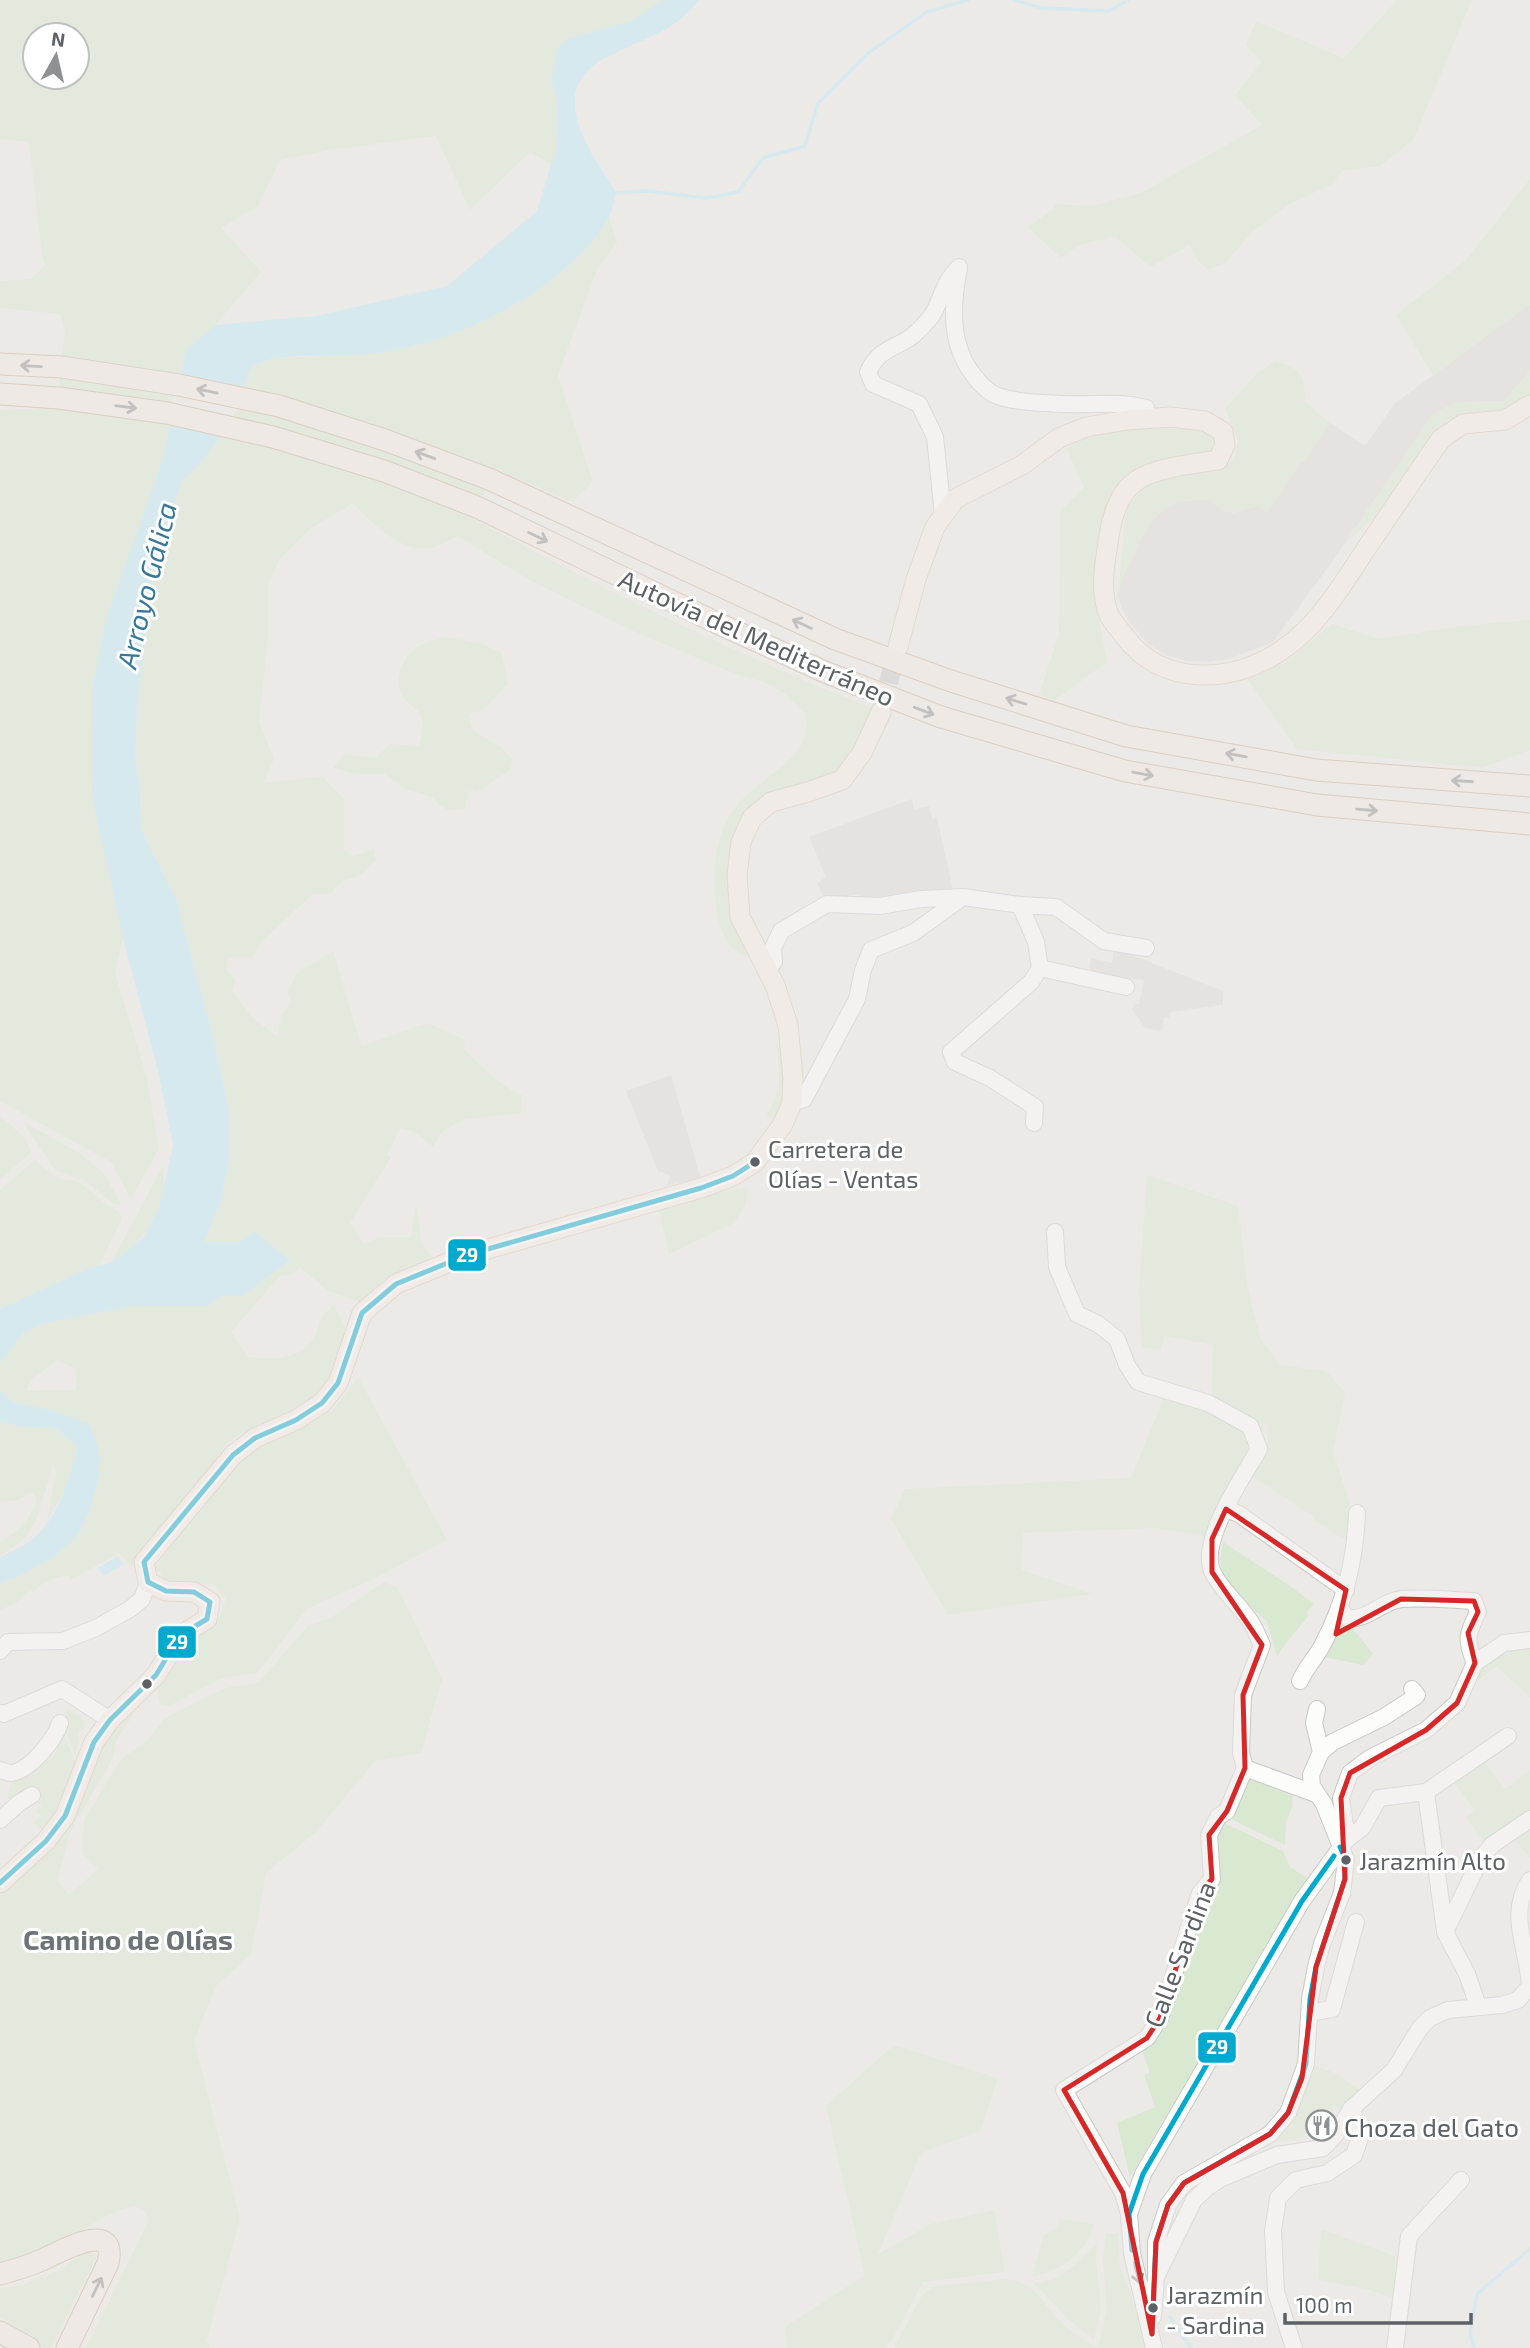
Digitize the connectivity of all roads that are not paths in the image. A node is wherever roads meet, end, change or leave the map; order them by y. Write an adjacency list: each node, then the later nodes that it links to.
1 (0, 364): 8 (highway, Autovía del Mediterráneo, one-way to 1)
2 (0, 394): 9 (highway, Autovía del Mediterráneo, one-way to 9)
3 (1530, 405): 4 (main road)
4 (1148, 419): 5 (main road); 5 (street)
5 (943, 515): 6 (main road)
6 (898, 647)
7 (881, 712): 13 (main road)
8 (1530, 786)
9 (1530, 824)
10 (963, 897): 11 (street); 13 (street); 16 (street)
11 (1020, 905): 12 (street); 14 (street)
12 (1146, 948)
13 (766, 967): 16 (main road)
14 (1040, 968): 15 (street); 17 (street)
15 (1126, 987)
16 (792, 1102): 21 (main road)
17 (1034, 1123)
18 (1055, 1232): 19 (street)
19 (1226, 1509): 22 (street); 35 (street)
20 (1357, 1513): 22 (street)
21 (148, 1582): 25 (street); 31 (main road)
22 (1346, 1590): 23 (street)
23 (1339, 1607): 26 (street); 27 (street)
24 (1530, 1640): 26 (street)
25 (0, 1651)
26 (1475, 1663): 42 (street)
27 (1300, 1681)
28 (1412, 1689): 34 (street)
29 (1317, 1709): 34 (street)
30 (0, 1713): 31 (street)
31 (110, 1720): 44 (main road)
32 (60, 1723): 36 (street)
33 (1508, 1736): 37 (street)
34 (1321, 1752): 38 (street)
35 (1245, 1768): 38 (street); 52 (street, Calle Sardina)
36 (0, 1770)
37 (1426, 1792): 42 (street); 46 (street)
38 (1316, 1794): 42 (street)
39 (32, 1795): 41 (street)
40 (1530, 1819): 46 (street)
41 (0, 1820)
42 (1343, 1843): 49 (street); 52 (street)
43 (1530, 1880): 47 (street)
44 (0, 1883)
45 (1356, 1922): 49 (street)
46 (1445, 1932): 48 (street)
47 (1530, 1970): 48 (street)
48 (1478, 2006): 50 (street)
49 (1310, 2013): 54 (street)
50 (1351, 2109): 54 (street); 59 (street)
51 (1461, 2180): 60 (street)
52 (1129, 2214): 56 (street, one-way to 56)
53 (0, 2274): 58 (highway, one-way to 53)
54 (1156, 2277): 56 (street)
55 (0, 2332): 57 (highway)
56 (1153, 2341)
57 (26, 2346)
58 (66, 2348)
59 (1294, 2348)
60 (1395, 2348)

